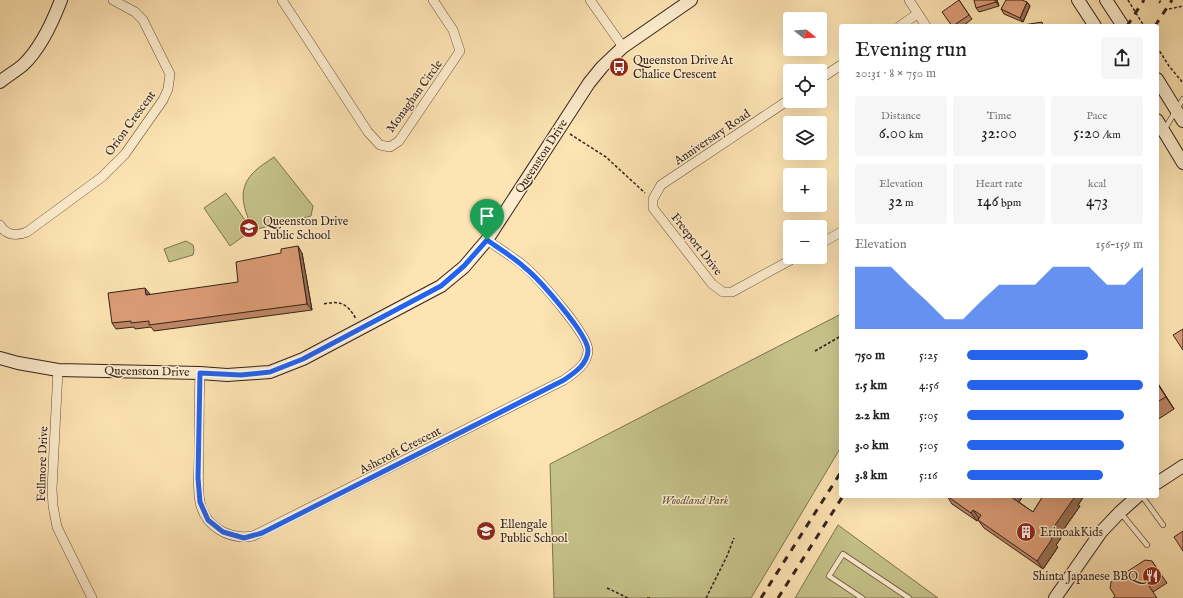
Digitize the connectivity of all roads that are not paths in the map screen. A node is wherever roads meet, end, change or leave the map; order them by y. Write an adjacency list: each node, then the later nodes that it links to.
1 (61, 0): 18 (street)
2 (113, 0): 28 (street, Orion Crescent)
3 (282, 0): 4 (street, Monaghan Circle)
4 (433, 0)
5 (590, 0): 15 (street)
6 (692, 0): 15 (street, Queenston Drive)
7 (909, 0): 10 (street)
8 (1078, 0): 13 (street)
9 (1106, 0): 14 (street)
10 (918, 14): 11 (street); 12 (street)
11 (903, 24)
12 (925, 24)
13 (1094, 24)
14 (1122, 24)
15 (624, 47): 30 (street, Queenston Drive)
16 (839, 66): 17 (street)
17 (827, 74)
18 (0, 82)
19 (1159, 82): 22 (street)
20 (1183, 99): 22 (lane)
21 (783, 104): 27 (street, Anniversary Road)
22 (1176, 110): 23 (street); 25 (lane)
23 (1183, 121)
24 (1159, 123): 25 (street)
25 (1164, 131): 26 (street)
26 (1183, 163)
27 (653, 199): 32 (street, Freeport Drive)
28 (0, 225)
29 (839, 233): 31 (street)
30 (487, 240): 35 (street, Queenston Drive); 35 (street, Ashcroft Crescent)
31 (827, 240)
32 (783, 264)
33 (0, 358): 34 (street, Queenston Drive)
34 (58, 370): 35 (street, Queenston Drive); 43 (street, Fellmore Drive)
35 (200, 373)
36 (1183, 466): 37 (street)
37 (1159, 482)
38 (1136, 498): 40 (street)
39 (1143, 498): 41 (lane)
40 (1120, 512): 42 (lane); 46 (street)
41 (1163, 525)
42 (1147, 544)
43 (92, 598)
44 (862, 598): 45 (lane)
45 (909, 598)
46 (1055, 598)

